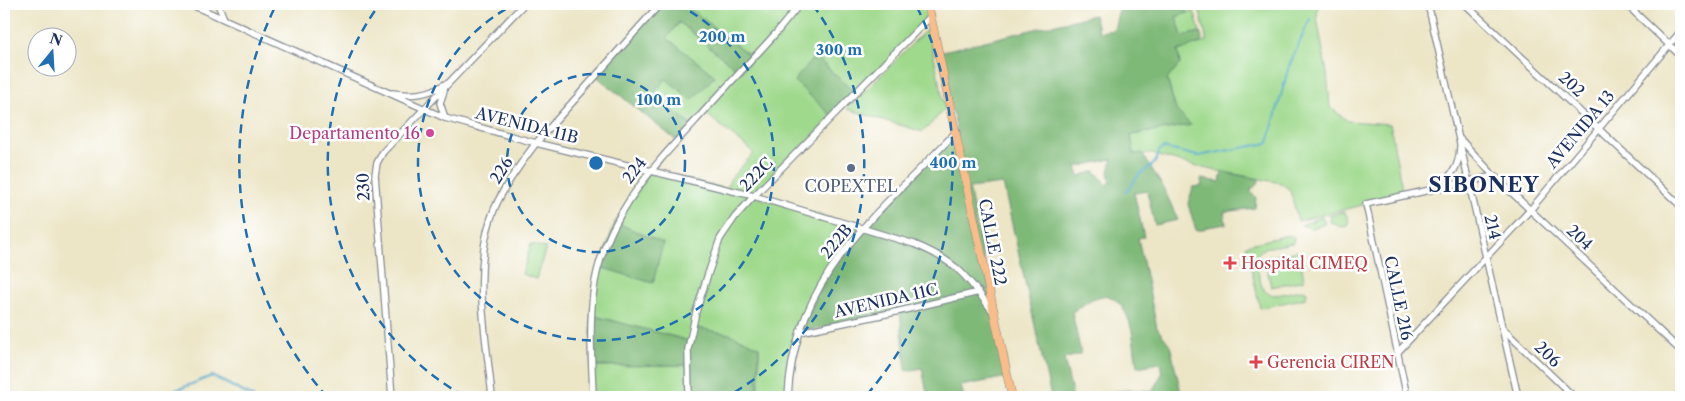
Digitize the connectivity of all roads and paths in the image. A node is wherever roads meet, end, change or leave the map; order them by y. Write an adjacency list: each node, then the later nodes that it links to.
1 (190, 4): 11 (street, AVENIDA 11B)
2 (218, 4): 11 (street)
3 (524, 4): 15 (street, 230)
4 (660, 4): 23 (street, 226)
5 (797, 4): 24 (street, 224)
6 (928, 4): 10 (main road, CALLE 222)
7 (1428, 4): 22 (street, 214)
8 (1465, 4): 20 (street, 202)
9 (1626, 4): 13 (street)
10 (931, 16): 21 (main road, CALLE 222); 28 (street, 222C)
11 (224, 19): 17 (street, AVENIDA 11B)
12 (1681, 31): 13 (street, AVENIDA 13)
13 (1670, 45): 14 (street); 20 (street, AVENIDA 13)
14 (1681, 56)
15 (458, 73): 16 (street, 230); 17 (street)
16 (448, 84): 18 (street, 230); 19 (street)
17 (382, 91): 18 (street, AVENIDA 11B)
18 (424, 110): 19 (street, AVENIDA 11B); 39 (street, 230)
19 (445, 118): 23 (street, AVENIDA 11B)
20 (1598, 128): 29 (street, 202); 30 (street, AVENIDA 13)
21 (957, 131): 31 (street, 222B); 34 (main road, CALLE 222)
22 (1461, 140): 25 (street, 204); 26 (street, 214); 27 (street)
23 (536, 143): 24 (street, AVENIDA 11B); 40 (street, 226)
24 (650, 170): 28 (street, AVENIDA 11B); 41 (street, 224)
25 (1494, 176): 26 (street); 30 (street, 204)
26 (1469, 182): 27 (street); 32 (street, 214)
27 (1435, 188): 38 (street, CALLE 216)
28 (754, 196): 31 (street, AVENIDA 11B); 42 (street, 222C)
29 (1681, 206)
30 (1531, 209): 32 (street, AVENIDA 13); 37 (street, 204)
31 (865, 228): 33 (street, AVENIDA 11B); 36 (street, 222B)
32 (1486, 258): 35 (street, 214); 38 (street, AVENIDA 13)
33 (979, 292): 34 (street, AVENIDA 11B); 36 (street, AVENIDA 11C)
34 (993, 312): 44 (main road, CALLE 222)
35 (1504, 330): 46 (street, 214); 47 (street, 206)
36 (800, 332): 43 (street, 222B)
37 (1681, 351)
38 (1397, 353): 45 (street, CALLE 216)
39 (392, 397)
40 (492, 397)
41 (593, 397)
42 (689, 397)
43 (788, 397)
44 (1012, 397)
45 (1407, 397)
46 (1518, 397)
47 (1574, 397)

